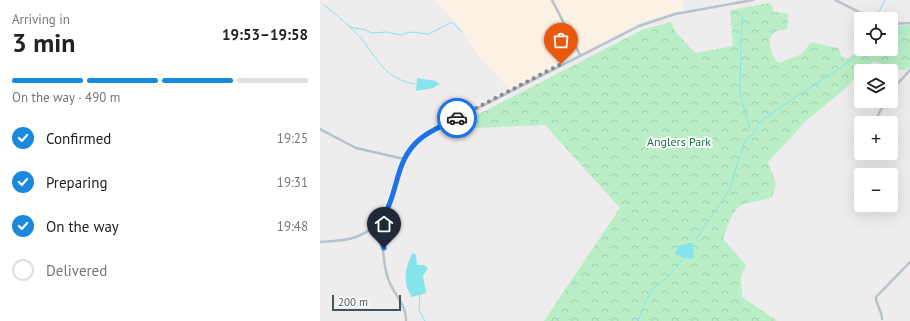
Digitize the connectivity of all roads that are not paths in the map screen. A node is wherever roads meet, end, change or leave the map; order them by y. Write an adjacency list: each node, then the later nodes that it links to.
1 (552, 0): 7 (street)
2 (753, 0): 7 (street)
3 (835, 0): 4 (street)
4 (859, 12)
5 (910, 23): 6 (street)
6 (898, 24)
7 (580, 55): 13 (street)
8 (910, 70): 9 (street)
9 (898, 83)
10 (882, 108): 11 (street)
11 (878, 115)
12 (320, 129): 13 (street)
13 (404, 159): 14 (street)
14 (375, 226): 15 (street); 18 (street)
15 (320, 242)
16 (910, 262): 17 (street)
17 (882, 319)
18 (406, 321)

